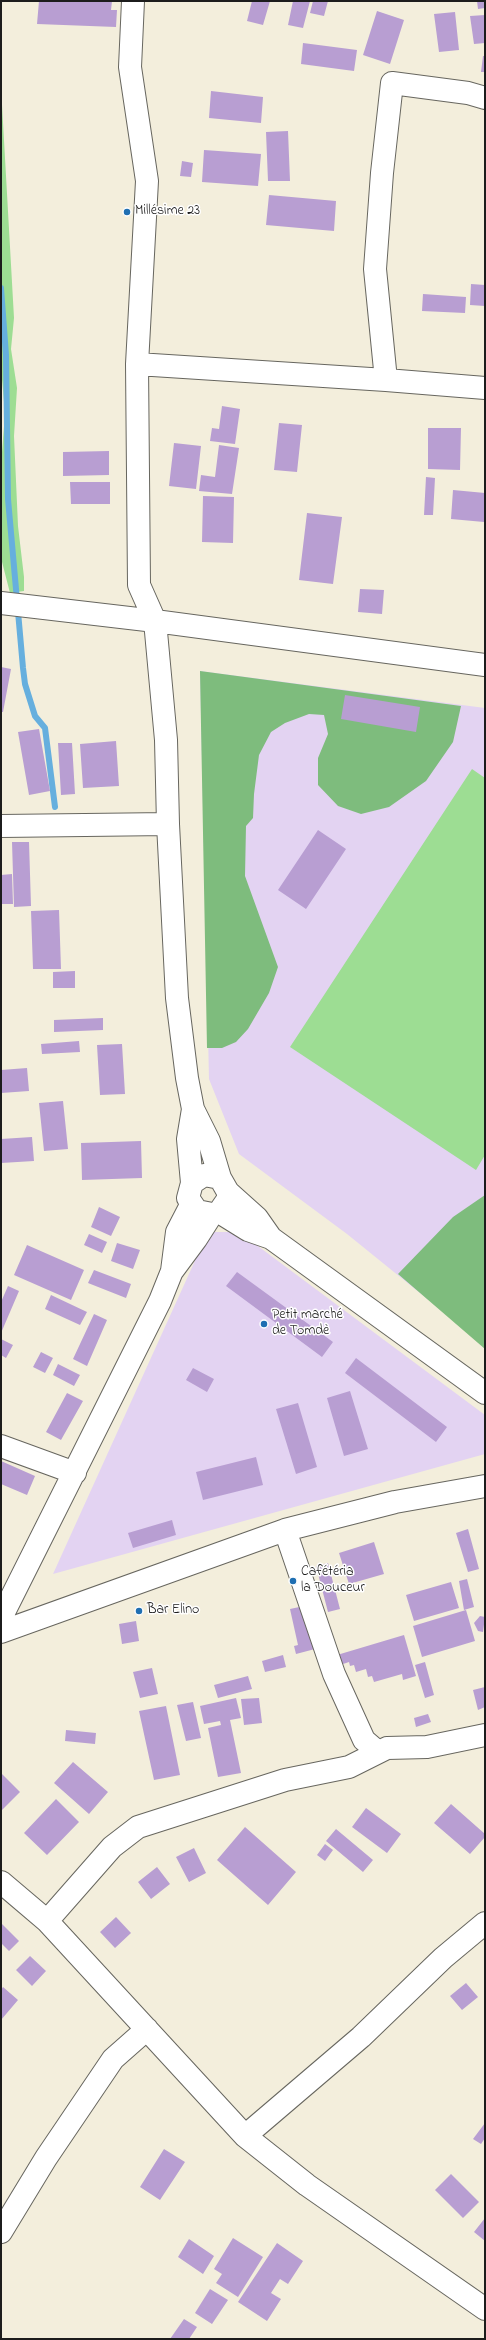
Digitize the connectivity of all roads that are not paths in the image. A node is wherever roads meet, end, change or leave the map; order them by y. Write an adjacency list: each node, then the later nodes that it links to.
1 (132, 1): 3 (street)
2 (485, 98): 4 (street)
3 (137, 364): 4 (street); 7 (street)
4 (386, 380): 5 (street)
5 (485, 388)
6 (4, 604): 7 (street)
7 (155, 621): 8 (street); 9 (street)
8 (485, 665)
9 (168, 824): 10 (street); 11 (street)
10 (1, 826)
11 (193, 1109): 12 (street); 13 (street)
12 (192, 1183): 13 (street); 14 (street)
13 (224, 1185): 15 (street); 16 (street)
14 (191, 1206): 15 (street); 17 (street)
15 (215, 1213): 16 (street); 17 (street)
16 (271, 1238): 18 (street)
17 (172, 1271): 20 (street)
18 (485, 1393)
19 (1, 1446): 20 (street)
20 (75, 1474): 23 (street)
21 (485, 1486): 22 (street)
22 (285, 1530): 24 (street); 26 (street)
23 (1, 1618)
24 (1, 1632)
25 (485, 1735): 26 (street)
26 (378, 1752): 28 (street)
27 (1, 1882): 28 (street)
28 (47, 1921): 30 (street)
29 (485, 1923): 31 (street)
30 (147, 2029): 31 (street); 32 (street)
31 (245, 2136): 33 (street)
32 (1, 2232)
33 (485, 2309)

